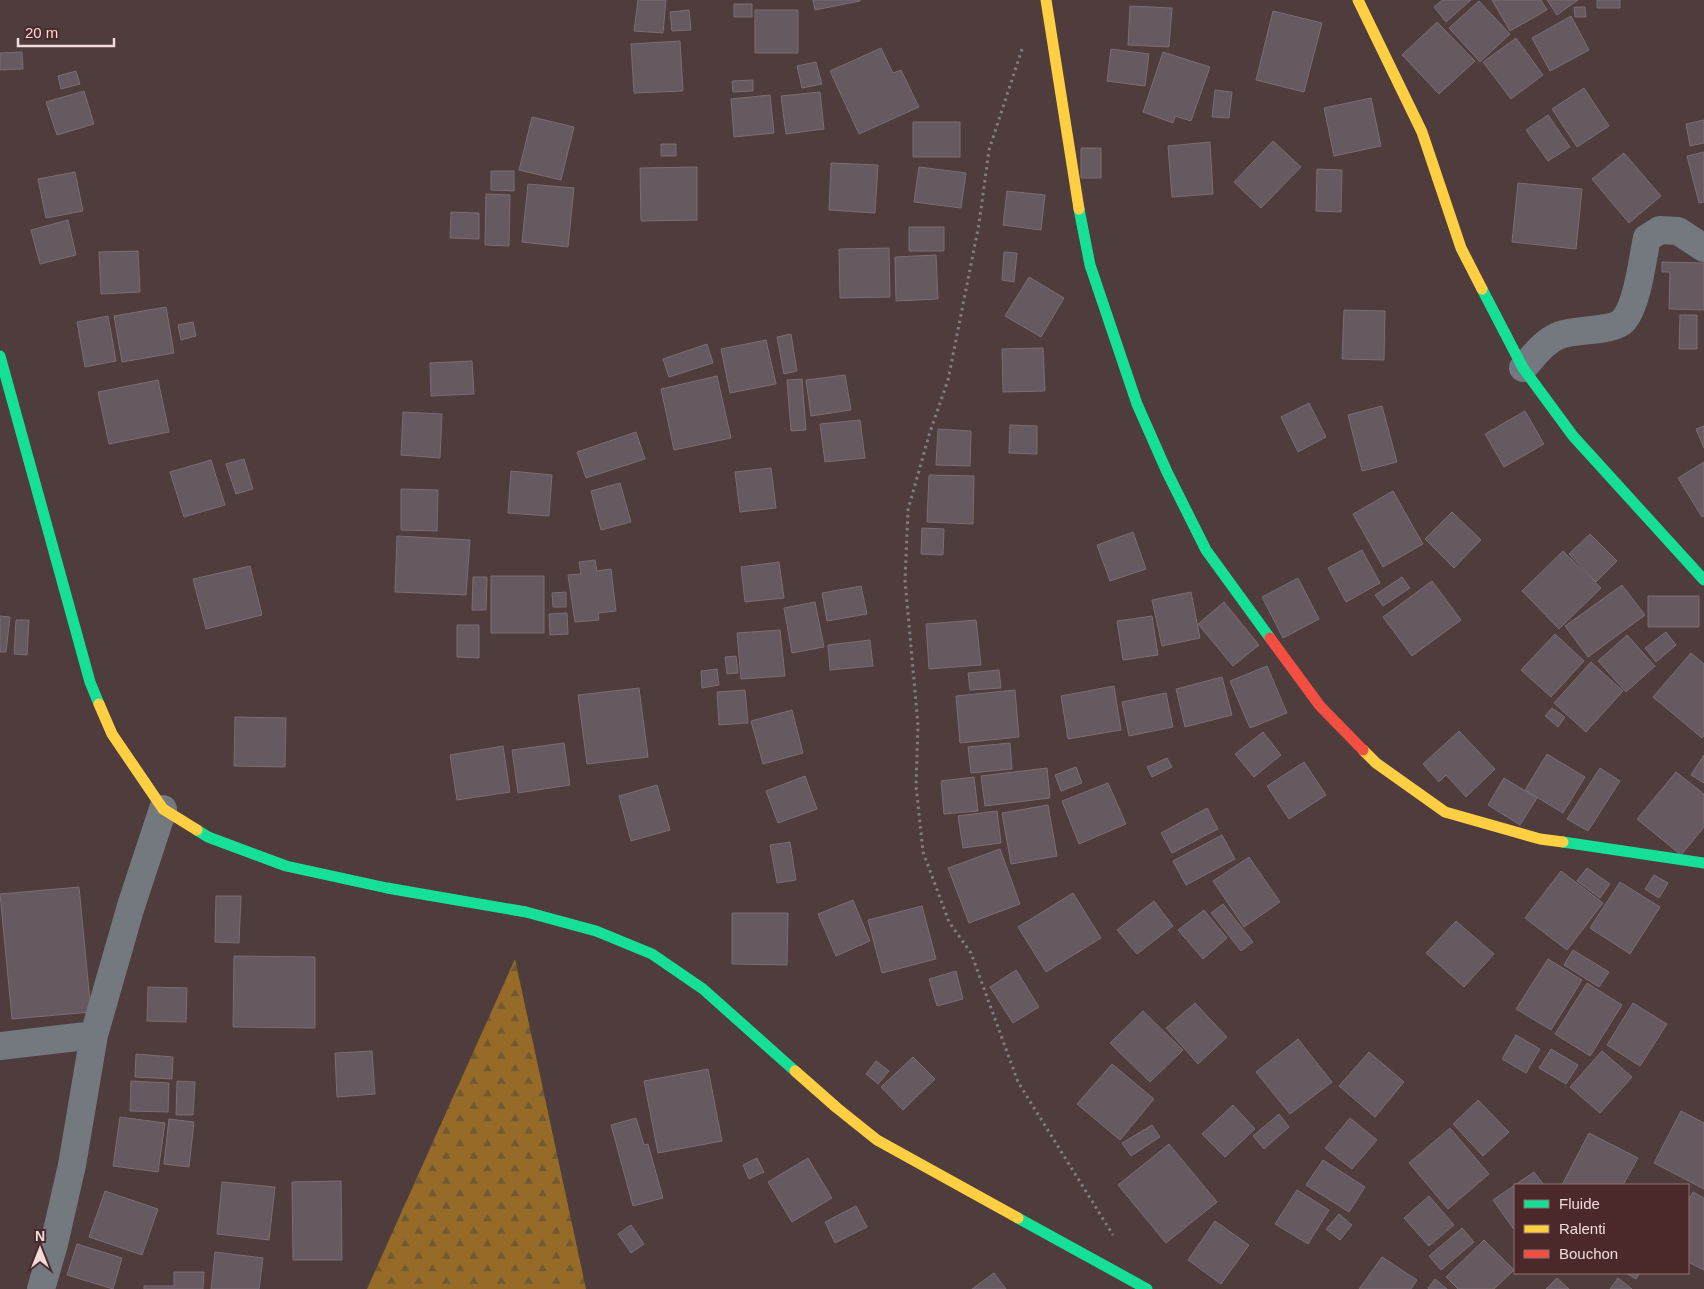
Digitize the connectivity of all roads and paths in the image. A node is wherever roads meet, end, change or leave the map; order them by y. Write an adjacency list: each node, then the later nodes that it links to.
1 (1046, 0): 9 (street)
2 (1358, 0): 6 (street)
3 (1022, 48): 12 (path)
4 (1704, 248): 6 (street)
5 (0, 356): 8 (street)
6 (1523, 368): 7 (street)
7 (1704, 580)
8 (163, 809): 10 (street); 14 (street)
9 (1704, 863)
10 (94, 1035): 11 (street); 13 (street)
11 (0, 1046)
12 (1116, 1239)
13 (41, 1289)
14 (1147, 1289)

